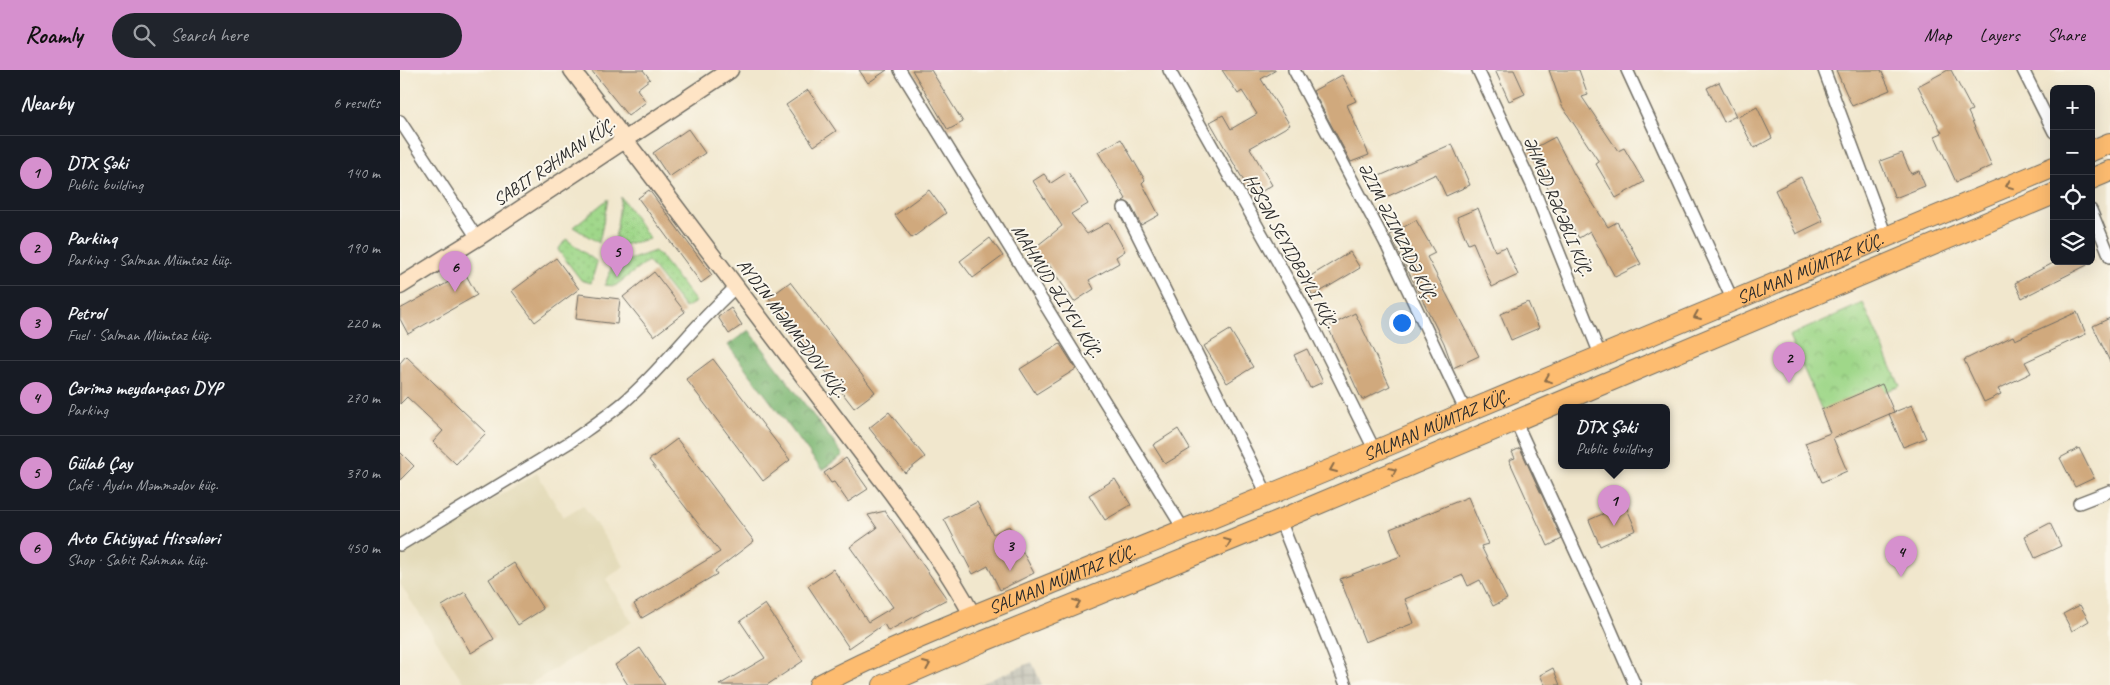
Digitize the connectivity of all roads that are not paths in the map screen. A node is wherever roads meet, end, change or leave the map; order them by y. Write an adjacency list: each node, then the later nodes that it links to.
1 (572, 70): 12 (street)
2 (730, 70): 12 (street, SABIT RƏHMAN KÜÇ.)
3 (900, 70): 36 (street, MAHMUD ƏLIYEV KÜÇ.)
4 (1169, 70): 31 (street, HƏSƏN SEYIDBƏYLI KÜÇ.)
5 (1294, 70): 29 (street, ƏZIM ƏZIMZADƏ KÜÇ.)
6 (1478, 70): 28 (street, ƏHMƏD RƏCƏBLI KÜÇ.)
7 (1627, 70): 26 (street)
8 (1824, 70): 21 (street)
9 (2023, 70): 11 (street)
10 (400, 121): 22 (street)
11 (2053, 130)
12 (625, 138): 22 (street, SABIT RƏHMAN KÜÇ.); 25 (street)
13 (2110, 143): 14 (highway)
14 (2095, 149)
15 (2048, 169): 21 (highway, SALMAN MÜMTAZ KÜÇ., one-way to 21)
16 (2110, 171): 17 (highway)
17 (2095, 177)
18 (2050, 196): 27 (highway)
19 (1124, 208): 33 (street)
20 (2095, 219): 23 (street)
21 (1886, 236): 26 (highway, SALMAN MÜMTAZ KÜÇ.)
22 (477, 238): 24 (street, SABIT RƏHMAN KÜÇ.)
23 (2110, 254)
24 (400, 286)
25 (736, 287): 37 (street); 40 (street)
26 (1733, 301): 27 (highway); 28 (highway, SALMAN MÜMTAZ KÜÇ., one-way to 28)
27 (1743, 324): 30 (highway)
28 (1601, 357): 29 (highway, SALMAN MÜMTAZ KÜÇ., one-way to 29)
29 (1466, 412): 31 (highway, SALMAN MÜMTAZ KÜÇ.)
30 (1516, 420): 35 (highway, one-way to 30); 45 (street)
31 (1375, 451): 33 (highway, SALMAN MÜMTAZ KÜÇ., one-way to 33)
32 (2110, 491): 34 (street)
33 (1268, 496): 35 (highway); 36 (highway, SALMAN MÜMTAZ KÜÇ.)
34 (2079, 503)
35 (1280, 520): 39 (highway, one-way to 35); 44 (street)
36 (1184, 530): 38 (highway, SALMAN MÜMTAZ KÜÇ.)
37 (400, 545)
38 (1092, 567): 39 (highway); 40 (highway, SALMAN MÜMTAZ KÜÇ.)
39 (1102, 593): 41 (highway, one-way to 39)
40 (973, 616): 41 (highway); 42 (highway, SALMAN MÜMTAZ KÜÇ.)
41 (984, 641): 43 (highway, one-way to 41)
42 (819, 685)
43 (882, 685)
44 (1346, 685)
45 (1635, 685)

